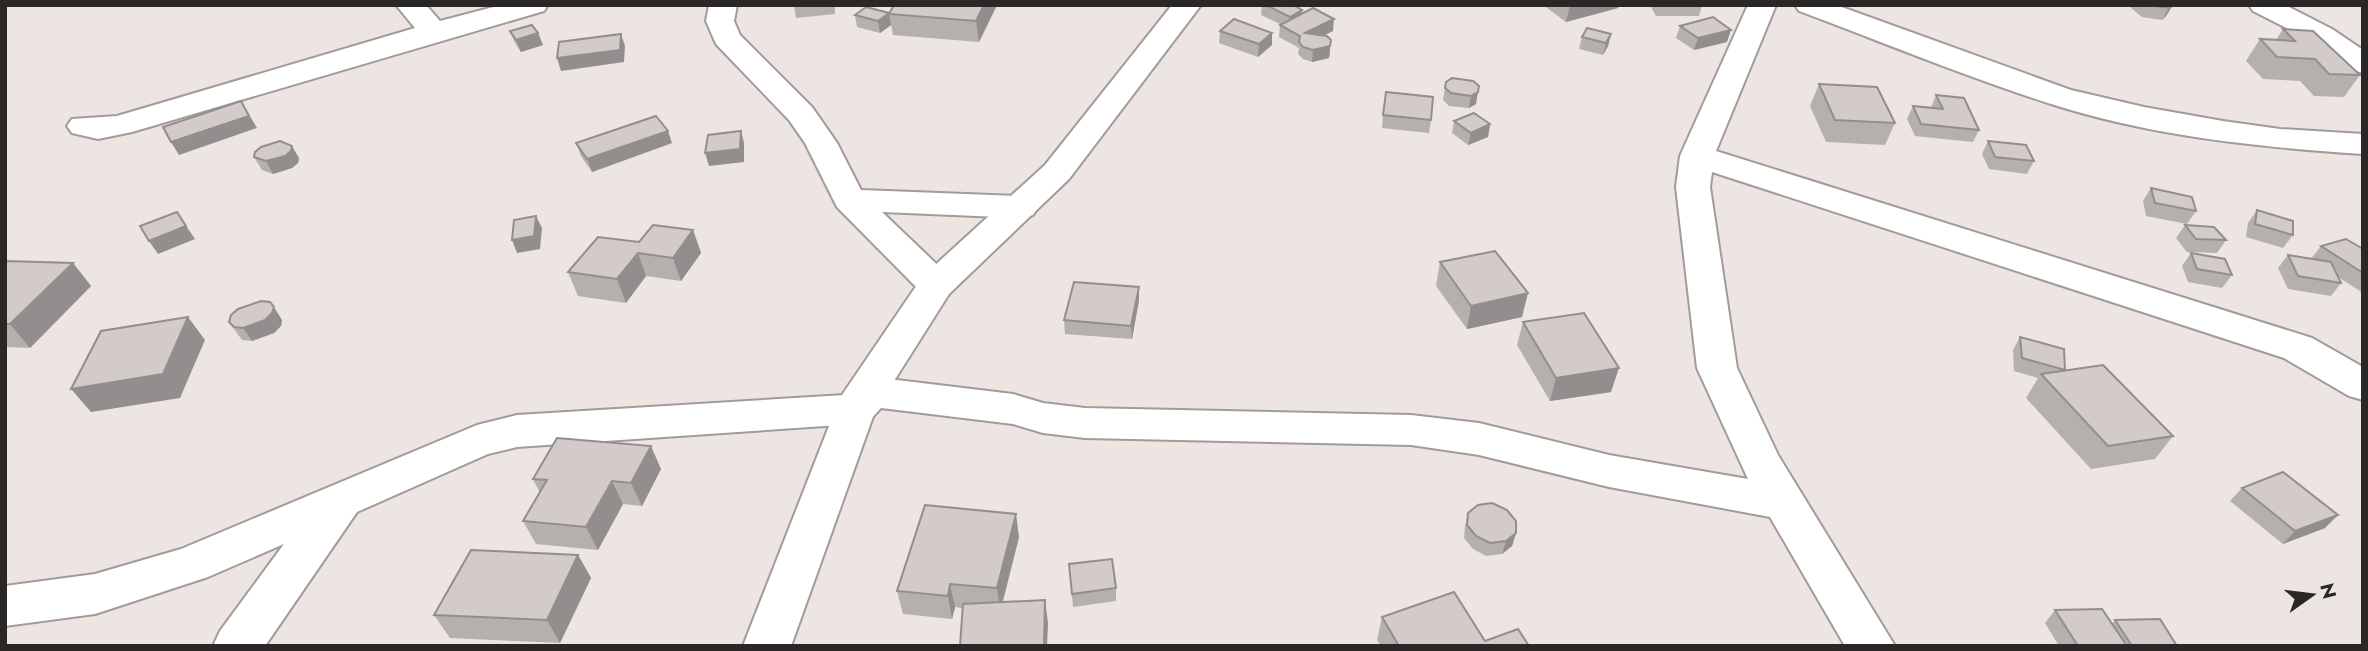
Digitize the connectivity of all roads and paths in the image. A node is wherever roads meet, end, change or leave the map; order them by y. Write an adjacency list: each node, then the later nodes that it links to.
1 (410, 5): 8 (street)
2 (534, 5): 8 (street)
3 (723, 5): 13 (street)
4 (1187, 5): 14 (street)
5 (1762, 5): 12 (street)
6 (1808, 5): 11 (street)
7 (2263, 5): 9 (street)
8 (434, 32): 10 (street)
9 (2363, 64)
10 (83, 126)
11 (2363, 144)
12 (1697, 156): 16 (street); 21 (street)
13 (849, 200): 14 (street); 15 (street)
14 (1021, 207): 15 (street)
15 (936, 285): 19 (street)
16 (2298, 348): 17 (street); 18 (street)
17 (2363, 363)
18 (2363, 386)
19 (855, 410): 20 (street); 21 (street); 24 (street)
20 (342, 499): 22 (street); 23 (street)
21 (1785, 503): 25 (street)
22 (5, 606)
23 (237, 646)
24 (767, 646)
25 (1871, 646)

